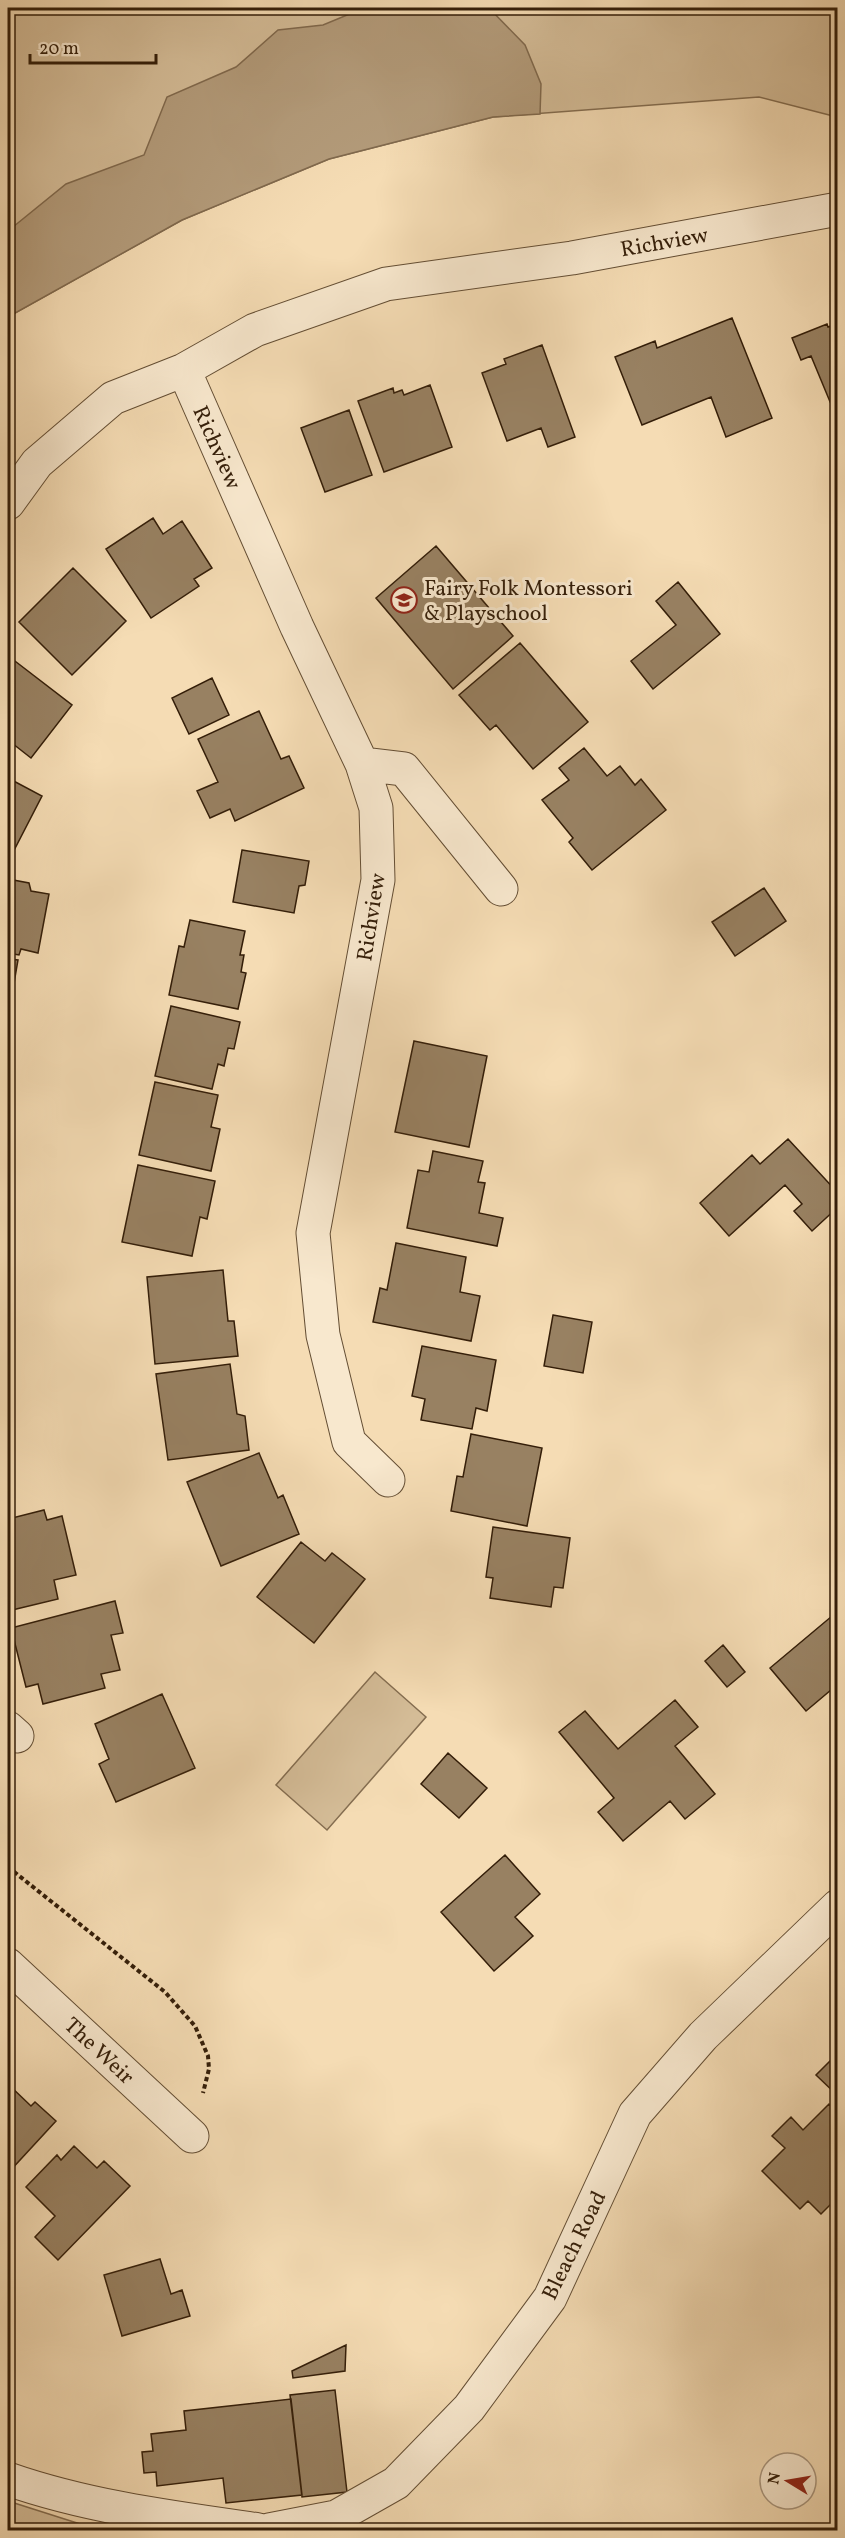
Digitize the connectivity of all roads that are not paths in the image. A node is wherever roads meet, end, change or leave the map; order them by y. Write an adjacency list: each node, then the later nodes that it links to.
1 (837, 209): 2 (street, Richview)
2 (184, 370): 3 (street, Richview); 4 (street, Richview)
3 (8, 503)
4 (362, 764): 5 (street); 6 (street, Richview)
5 (501, 889)
6 (388, 1480)
7 (837, 1906): 12 (street, Bleach Road)
8 (8, 1965): 9 (street, The Weir)
9 (192, 2136)
10 (8, 2479): 11 (street)
11 (259, 2530)
12 (269, 2530)

